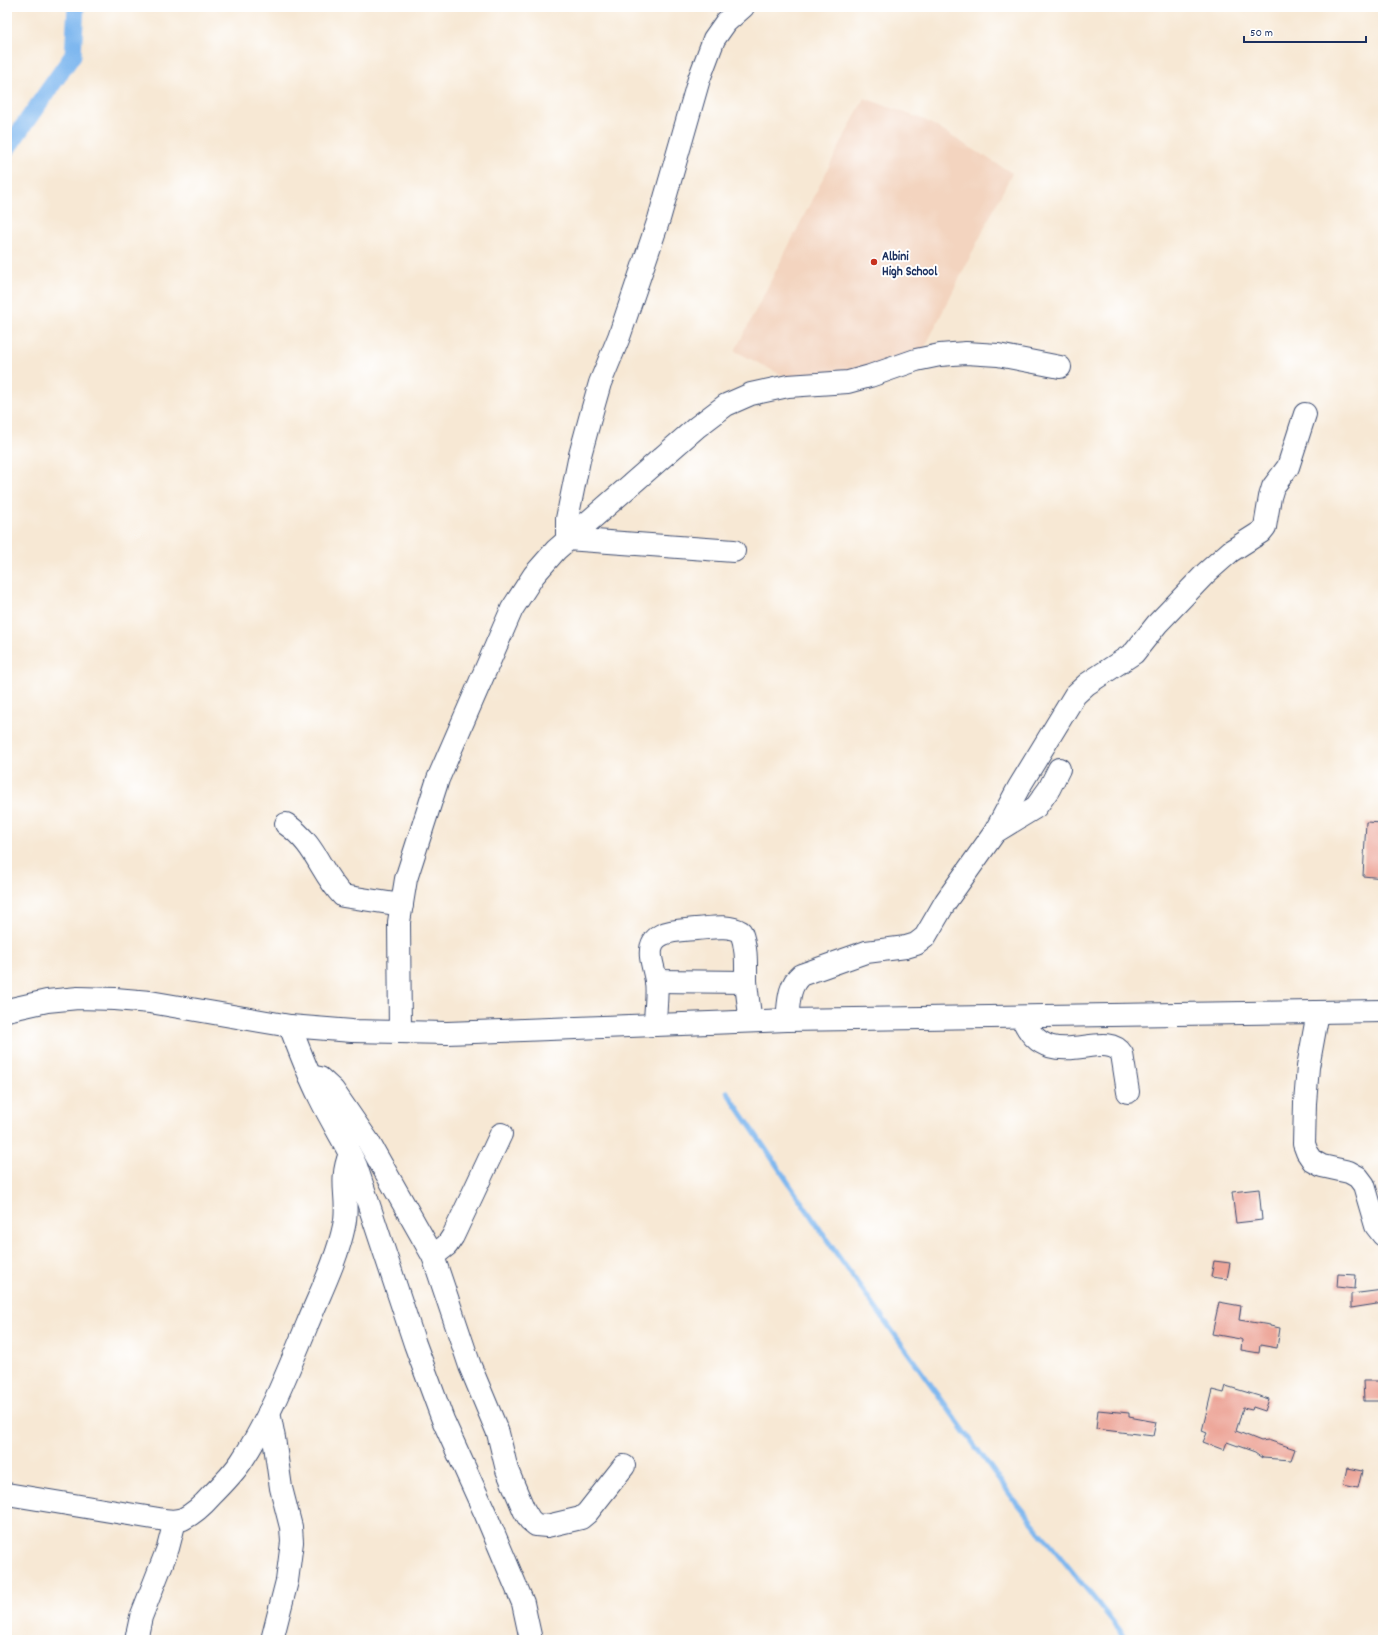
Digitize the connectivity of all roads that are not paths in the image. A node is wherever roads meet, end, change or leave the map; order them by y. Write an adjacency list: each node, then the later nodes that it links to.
1 (742, 7): 4 (street)
2 (1060, 367): 4 (street)
3 (1304, 414): 8 (street)
4 (567, 539): 5 (street); 9 (street)
5 (734, 551)
6 (1060, 769): 8 (street)
7 (286, 824): 9 (street)
8 (995, 832): 16 (street)
9 (402, 905): 20 (street)
10 (656, 981): 11 (street); 11 (street); 18 (street)
11 (746, 982): 17 (street)
12 (7, 1010): 19 (street)
13 (1383, 1011): 14 (street)
14 (1318, 1012): 15 (street); 25 (street)
15 (1022, 1017): 16 (street); 22 (street)
16 (787, 1020): 17 (street)
17 (751, 1021): 18 (street)
18 (655, 1024): 20 (street)
19 (290, 1026): 20 (street); 21 (street)
20 (400, 1032)
21 (310, 1076): 24 (street); 26 (street)
22 (1128, 1092)
23 (501, 1134): 26 (street)
24 (350, 1154): 27 (street); 33 (street)
25 (1383, 1235)
26 (433, 1256): 28 (street)
27 (269, 1412): 30 (street); 32 (street)
28 (624, 1466)
29 (7, 1494): 30 (street)
30 (175, 1521): 31 (street)
31 (136, 1640)
32 (272, 1640)
33 (531, 1640)

